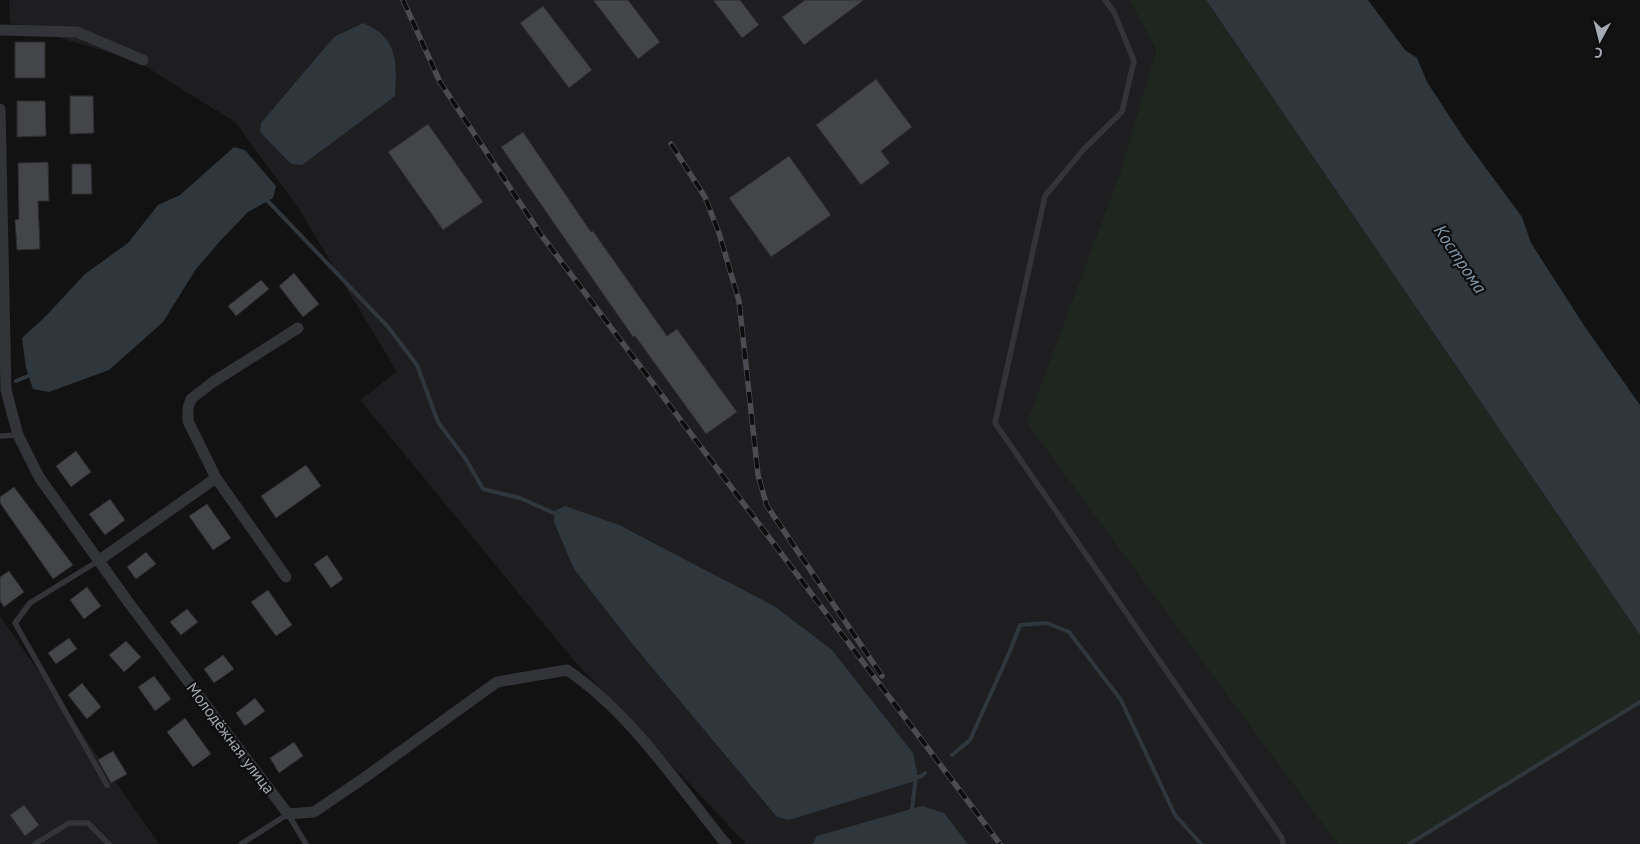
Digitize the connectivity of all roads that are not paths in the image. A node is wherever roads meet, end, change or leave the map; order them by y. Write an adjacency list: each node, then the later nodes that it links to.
1 (1105, 0): 19 (lane)
2 (0, 30): 3 (street)
3 (143, 60)
4 (0, 109): 5 (street, Молодёжная улица)
5 (1, 261): 7 (street, Молодёжная улица)
6 (298, 328): 9 (street)
7 (18, 435): 8 (lane); 10 (street, Молодёжная улица)
8 (0, 436)
9 (216, 478): 10 (street); 11 (street)
10 (98, 561): 12 (lane); 13 (street, Молодёжная улица)
11 (286, 577)
12 (106, 785)
13 (288, 814): 16 (lane); 17 (lane); 18 (street)
14 (34, 844): 15 (lane)
15 (110, 844)
16 (241, 844)
17 (306, 844)
18 (726, 844)
19 (1284, 844)

